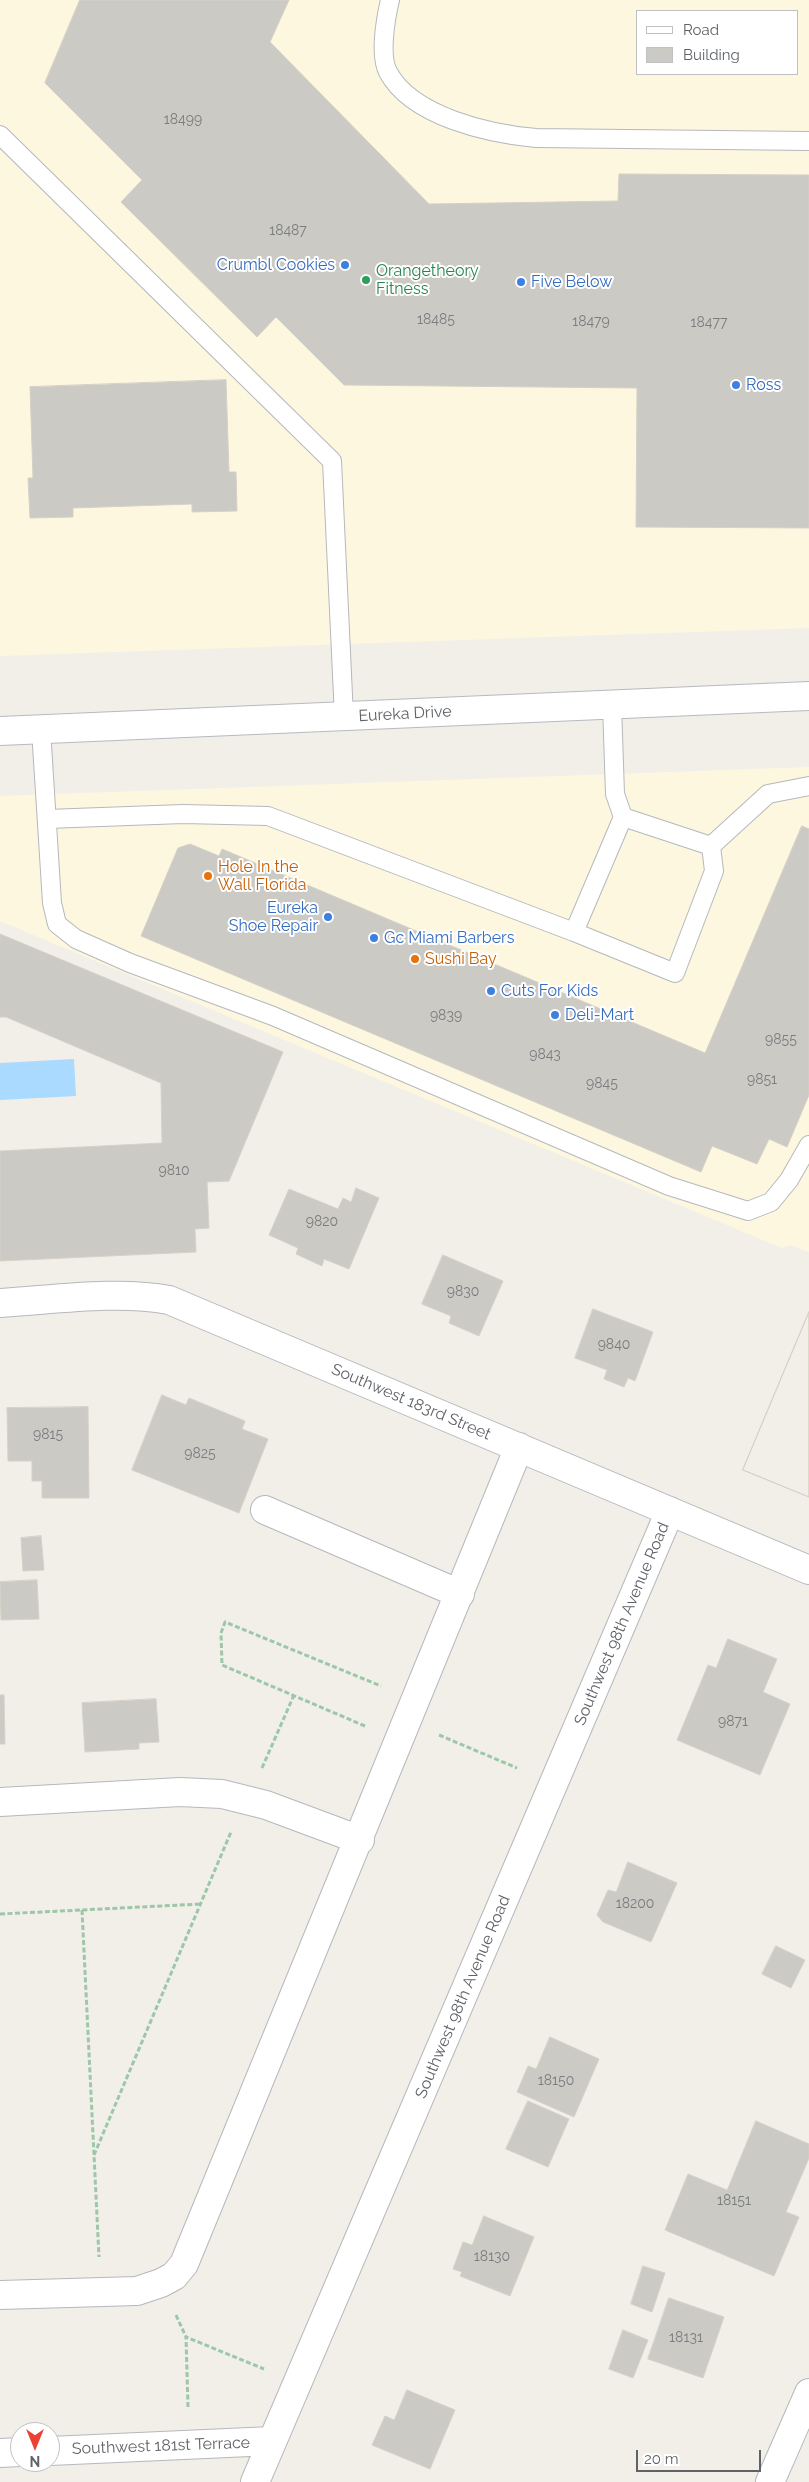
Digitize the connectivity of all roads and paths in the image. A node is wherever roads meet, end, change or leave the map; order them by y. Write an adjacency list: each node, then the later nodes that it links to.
1 (390, 0): 3 (lane)
2 (0, 135): 6 (lane)
3 (809, 141)
4 (809, 696): 5 (street, Eureka Drive)
5 (612, 705): 6 (street, Eureka Drive); 10 (lane)
6 (344, 716): 7 (street, Eureka Drive)
7 (41, 729): 8 (street, Eureka Drive); 11 (lane)
8 (0, 731)
9 (809, 786): 12 (lane)
10 (623, 817): 12 (lane); 13 (lane)
11 (47, 819): 13 (lane); 14 (lane)
12 (711, 846): 13 (lane)
13 (574, 932)
14 (809, 1145)
15 (0, 1303): 16 (street, Southwest 183rd Street)
16 (519, 1448): 18 (street, Southwest 183rd Street); 20 (street)
17 (265, 1510): 20 (street)
18 (670, 1511): 19 (street, Southwest 183rd Street); 40 (street, Southwest 98th Avenue Road)
19 (809, 1570)
20 (460, 1594): 23 (street)
21 (389, 1690): 22 (path)
22 (294, 1695): 24 (path); 26 (path)
23 (408, 1722): 25 (path); 28 (street)
24 (373, 1729)
25 (517, 1768)
26 (247, 1799): 27 (street); 28 (street); 29 (path)
27 (0, 1802)
28 (360, 1840): 34 (street)
29 (200, 1904): 30 (path); 32 (path)
30 (82, 1910): 31 (path); 32 (path)
31 (0, 1914)
32 (94, 2155): 33 (path)
33 (99, 2258)
34 (0, 2295)
35 (174, 2311): 36 (path)
36 (186, 2337): 37 (path); 39 (path)
37 (264, 2369)
38 (809, 2393): 43 (street)
39 (188, 2407)
40 (272, 2442): 41 (street, Southwest 181st Terrace); 42 (street, Southwest 98th Avenue Road)
41 (60, 2451)
42 (255, 2482)
43 (770, 2482)

